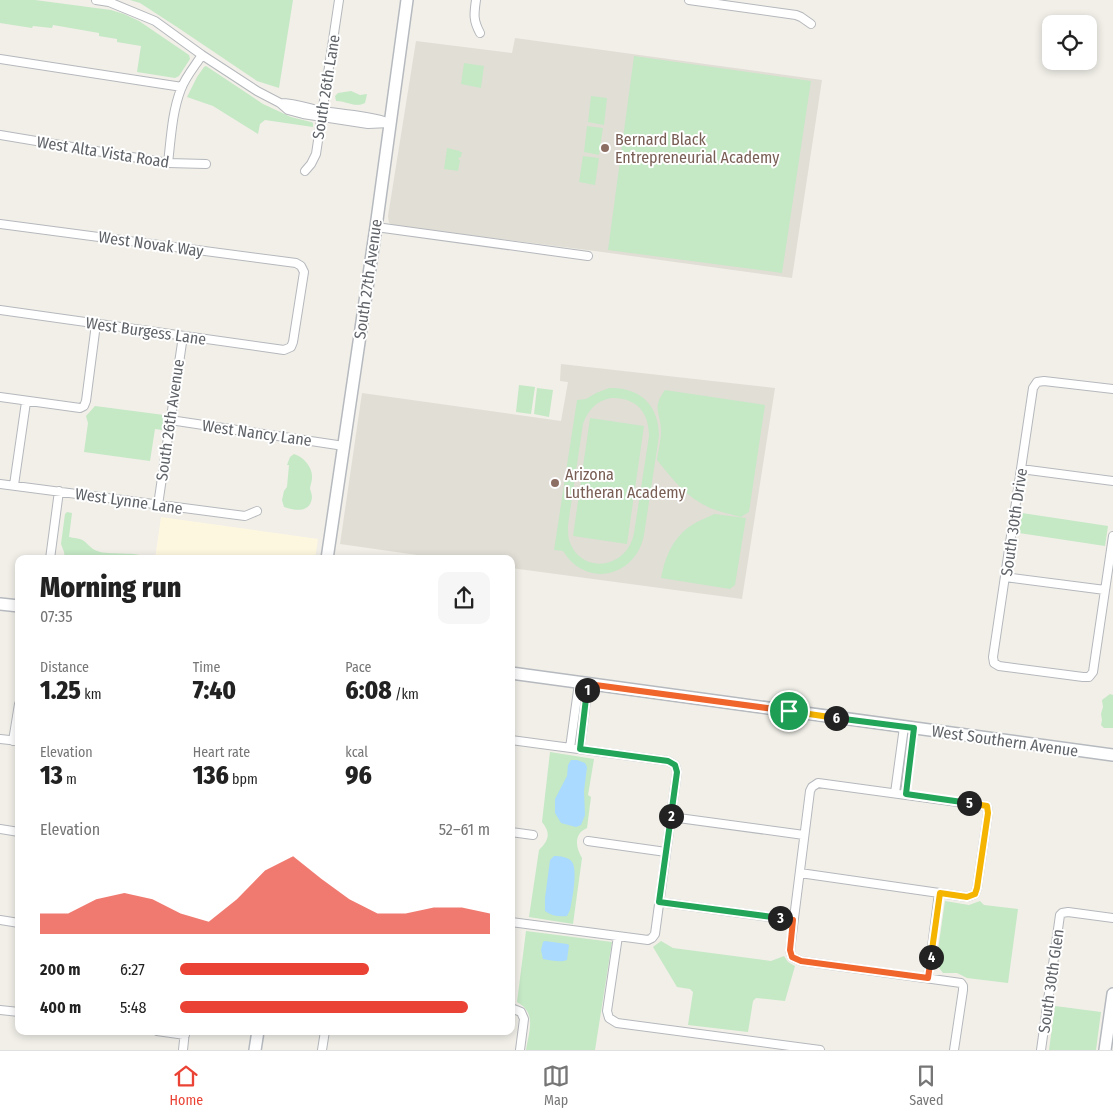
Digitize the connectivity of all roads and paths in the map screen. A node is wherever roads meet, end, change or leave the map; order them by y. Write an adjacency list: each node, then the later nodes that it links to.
1 (96, 0): 8 (street)
2 (339, 0): 11 (street, South 26th Lane)
3 (407, 0): 12 (main road, South 27th Avenue)
4 (476, 0): 7 (street)
5 (689, 0): 6 (street)
6 (811, 24)
7 (480, 33)
8 (202, 55): 10 (street); 11 (street)
9 (0, 59): 10 (street)
10 (182, 87): 14 (street)
11 (322, 114): 12 (street); 16 (street, South 26th Lane)
12 (390, 123): 18 (main road, South 27th Avenue)
13 (0, 135): 14 (street, West Alta Vista Road)
14 (168, 163): 15 (street, West Alta Vista Road)
15 (206, 164)
16 (305, 171)
17 (0, 224): 23 (street, West Novak Way)
18 (376, 227): 19 (street); 28 (main road, South 27th Avenue)
19 (588, 256)
20 (0, 310): 21 (street, West Burgess Lane)
21 (96, 324): 22 (street, West Burgess Lane); 26 (street)
22 (182, 336): 23 (street, West Burgess Lane); 27 (street, South 26th Avenue)
23 (291, 347)
24 (1113, 389): 29 (street, South 30th Drive)
25 (0, 397): 26 (street)
26 (26, 402): 32 (street)
27 (170, 420): 28 (street, West Nancy Lane); 34 (street, South 26th Avenue)
28 (344, 446): 38 (main road, South 27th Avenue)
29 (1022, 469): 30 (street); 39 (street, South 30th Drive)
30 (1113, 481)
31 (0, 484): 32 (street, West Lynne Lane)
32 (14, 486): 33 (street, West Lynne Lane)
33 (59, 492): 34 (street, West Lynne Lane); 37 (street)
34 (158, 504): 35 (street, West Lynne Lane)
35 (257, 511)
36 (1113, 536): 40 (street)
37 (51, 555)
38 (329, 555)
39 (1005, 577): 40 (street); 40 (street, South 30th Drive)
40 (1105, 590)
41 (0, 604): 42 (main road)
42 (15, 606)
43 (515, 674): 44 (main road, West Southern Avenue)
44 (583, 683): 45 (main road, West Southern Avenue); 49 (street); 50 (street)
45 (909, 727): 51 (main road, West Southern Avenue); 52 (street); 53 (street)
46 (0, 739): 47 (street)
47 (15, 741)
48 (515, 741): 49 (street)
49 (570, 748): 50 (street)
50 (580, 749): 54 (street)
51 (1113, 756)
52 (895, 793): 53 (street); 59 (street)
53 (906, 794): 63 (street)
54 (671, 818): 59 (street); 61 (street)
55 (0, 829): 56 (street)
56 (15, 831)
57 (515, 833): 58 (street)
58 (533, 835)
59 (804, 835): 62 (street)
60 (588, 841): 61 (street)
61 (666, 852): 64 (street)
62 (800, 873): 63 (street); 67 (street)
63 (940, 893): 71 (street)
64 (659, 902): 67 (street); 70 (street)
65 (1113, 918): 86 (street, South 30th Glen)
66 (0, 920): 68 (street)
67 (793, 920): 71 (street)
68 (15, 922)
69 (515, 923): 70 (street)
70 (618, 936): 79 (street)
71 (928, 978): 85 (street)
72 (1113, 994): 87 (main road)
73 (0, 1010): 75 (street)
74 (515, 1010): 83 (street)
75 (15, 1012)
76 (185, 1035): 80 (street)
77 (257, 1035): 81 (main road)
78 (324, 1035): 82 (street)
79 (806, 1049): 84 (street)
80 (183, 1050)
81 (255, 1050)
82 (322, 1050)
83 (520, 1050)
84 (820, 1050)
85 (954, 1050)
86 (1041, 1050)
87 (1105, 1050)

